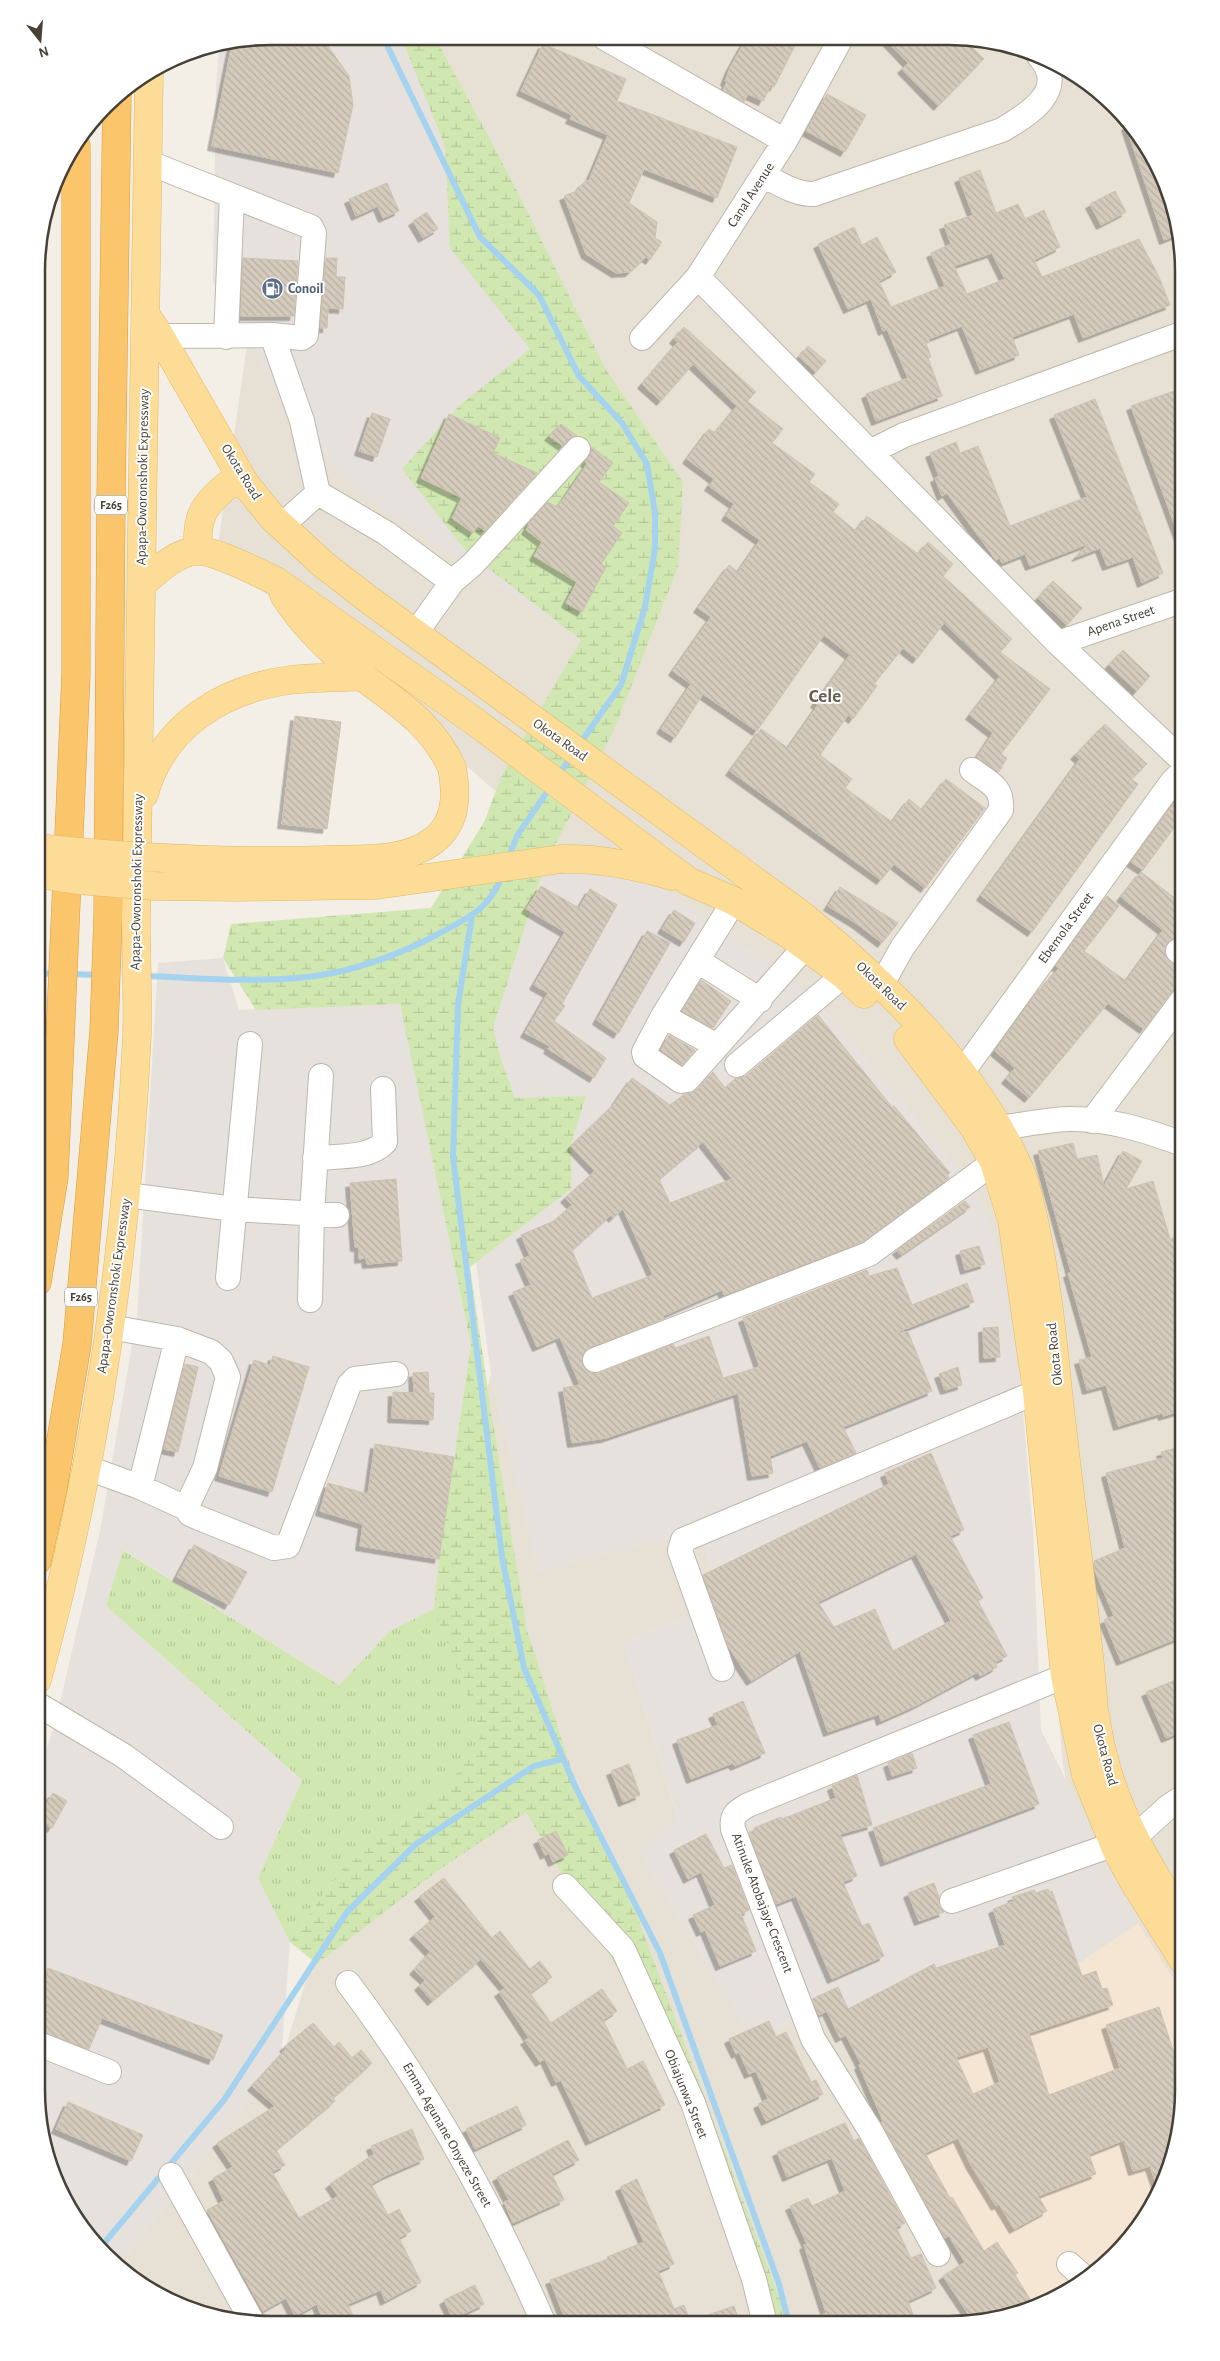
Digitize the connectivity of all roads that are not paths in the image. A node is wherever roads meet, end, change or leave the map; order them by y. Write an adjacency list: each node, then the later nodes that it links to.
1 (617, 45): 6 (street)
2 (837, 45): 6 (street, Canal Avenue)
3 (1047, 67): 9 (street)
4 (148, 81): 8 (main road, Apapa-Oworonshoki Expressway)
5 (117, 106): 72 (highway, Apapa-Oworonshoki Expressway / F265)
6 (785, 141): 9 (street, Canal Avenue)
7 (76, 156): 61 (highway, F265)
8 (147, 162): 10 (street); 12 (main road, Apapa-Oworonshoki Expressway)
9 (764, 176): 11 (street, Canal Avenue)
10 (232, 196): 13 (street); 16 (street)
11 (698, 277): 17 (street, Canal Avenue); 19 (street)
12 (145, 314): 14 (main road, Okota Road); 26 (main road, Apapa-Oworonshoki Expressway)
13 (272, 335): 16 (street); 21 (street)
14 (160, 336): 16 (street); 20 (main road, Okota Road)
15 (1175, 336): 19 (street)
16 (226, 337)
17 (642, 338)
18 (578, 449): 25 (street)
19 (870, 452): 29 (street)
20 (244, 482): 22 (main road, Okota Road); 23 (main road)
21 (318, 492): 22 (street); 25 (street)
22 (282, 526): 28 (main road, Okota Road)
23 (198, 550): 24 (main road, Okota Road); 26 (main road)
24 (276, 581): 30 (main road); 37 (main road, Okota Road)
25 (452, 582): 28 (street)
26 (142, 584): 34 (main road, Apapa-Oworonshoki Expressway)
27 (1175, 603): 29 (street, Apena Street)
28 (415, 634): 39 (main road, Okota Road)
29 (1058, 643): 31 (street)
30 (363, 676): 34 (main road); 35 (main road, bridge)
31 (1175, 766)
32 (972, 770): 42 (street)
33 (1175, 778): 49 (street, Ebemola Street)
34 (137, 845): 57 (main road, Apapa-Oworonshoki Expressway)
35 (45, 849)
36 (45, 875): 37 (main road, bridge)
37 (688, 881): 38 (main road, Okota Road)
38 (734, 901): 39 (main road, Okota Road); 40 (street)
39 (799, 933): 41 (main road, Okota Road); 42 (main road, Okota Road); 43 (street)
40 (698, 961): 43 (street); 45 (street)
41 (844, 975): 48 (street); 56 (main road, Okota Road)
42 (882, 984): 49 (main road, Okota Road)
43 (760, 1000): 47 (street)
44 (1175, 1010): 52 (street)
45 (663, 1016): 47 (street); 47 (street)
46 (250, 1044): 58 (street)
47 (717, 1046)
48 (736, 1065)
49 (961, 1074): 53 (main road, Okota Road)
50 (321, 1076): 55 (street)
51 (383, 1089): 55 (street)
52 (1092, 1121): 53 (street); 54 (street)
53 (999, 1128): 73 (main road, Okota Road)
54 (1175, 1141)
55 (316, 1158): 59 (street)
56 (994, 1162): 66 (street); 68 (main road, Okota Road)
57 (127, 1195): 58 (street); 64 (main road, Apapa-Oworonshoki Expressway)
58 (234, 1209): 59 (street); 62 (street)
59 (312, 1213): 60 (street); 63 (street)
60 (337, 1215)
61 (45, 1233)
62 (228, 1278)
63 (310, 1300)
64 (110, 1327): 65 (street); 69 (main road, Apapa-Oworonshoki Expressway)
65 (178, 1339): 70 (street); 71 (street)
66 (595, 1360)
67 (396, 1374): 71 (street)
68 (1037, 1392): 73 (main road, Okota Road); 75 (street)
69 (85, 1467): 70 (street); 74 (main road, Apapa-Oworonshoki Expressway)
70 (140, 1487): 71 (street)
71 (186, 1508)
72 (45, 1524)
73 (1063, 1540): 76 (main road, Okota Road); 80 (main road, Okota Road)
74 (45, 1651)
75 (722, 1670)
76 (1065, 1676): 80 (main road, Okota Road); 89 (street, Atinuke Atobajaye Crescent)
77 (45, 1709): 79 (street)
78 (1175, 1803): 80 (street)
79 (221, 1827)
80 (1125, 1840): 82 (street); 83 (main road, Okota Road); 84 (main road, Okota Road)
81 (565, 1886): 92 (street, Obiajunwa Street)
82 (952, 1901)
83 (1175, 1908)
84 (1175, 1947)
85 (348, 1983): 91 (street, Emma Agunane Onyeze Street)
86 (45, 2047): 87 (street)
87 (109, 2072)
88 (171, 2175): 90 (street)
89 (938, 2254)
90 (249, 2315)
91 (540, 2316)
92 (763, 2316)

